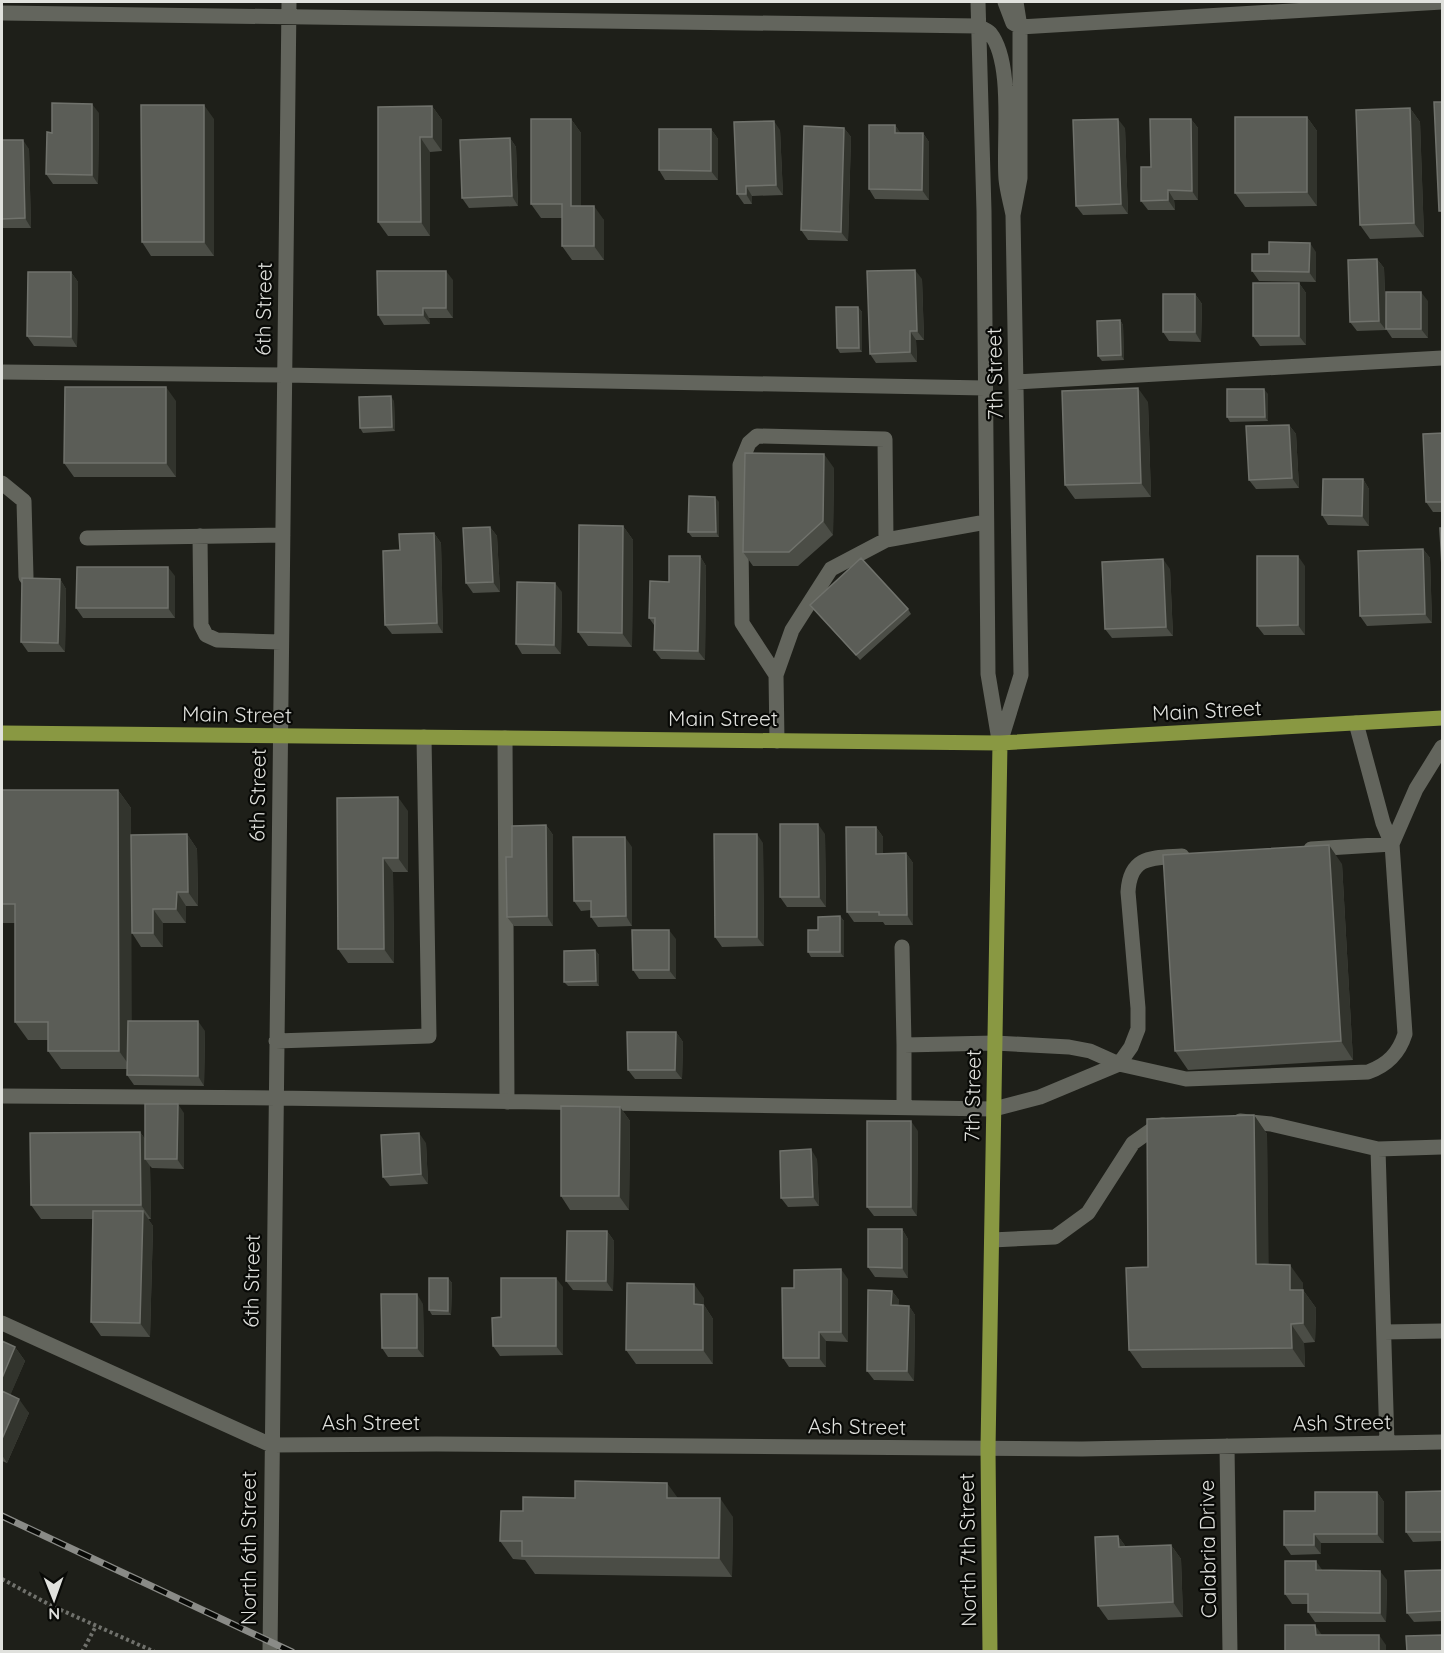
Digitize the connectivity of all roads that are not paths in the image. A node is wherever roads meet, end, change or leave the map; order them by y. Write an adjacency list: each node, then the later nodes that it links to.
1 (978, 2): 7 (street, 7th Street)
2 (1005, 2): 8 (street)
3 (1016, 2): 8 (street, 7th Street)
4 (1443, 2): 8 (street)
5 (289, 8): 6 (street); 7 (street); 12 (street, 6th Street)
6 (2, 13)
7 (978, 26): 9 (street); 14 (street, 7th Street)
8 (1020, 27): 9 (street, 7th Street)
9 (1013, 215): 13 (street, 7th Street)
10 (1443, 358): 13 (street)
11 (2, 372): 12 (street)
12 (285, 375): 14 (street); 17 (street, 6th Street)
13 (1016, 382): 31 (street, 7th Street)
14 (985, 388): 16 (street, 7th Street)
15 (2, 483): 21 (street)
16 (987, 522): 20 (street); 31 (street, 7th Street)
17 (283, 535): 18 (street); 22 (street, 6th Street)
18 (200, 536): 19 (street); 22 (street)
19 (87, 538)
20 (886, 540): 23 (street); 23 (street)
21 (26, 577)
22 (281, 642): 27 (street, 6th Street)
23 (776, 675): 30 (street)
24 (1443, 718): 25 (main road, Main Street)
25 (1356, 723): 31 (main road, Main Street); 33 (street)
26 (2, 734): 27 (main road, Main Street)
27 (280, 736): 28 (main road, Main Street); 37 (street, 6th Street)
28 (424, 738): 29 (main road, Main Street); 37 (street)
29 (504, 738): 30 (main road, Main Street); 43 (street)
30 (777, 741): 31 (main road, Main Street)
31 (1000, 743): 38 (main road, 7th Street)
32 (1443, 747): 33 (street)
33 (1392, 844): 34 (street); 40 (street)
34 (1297, 849)
35 (1203, 855): 40 (street)
36 (902, 948): 39 (street)
37 (276, 1041): 42 (street, 6th Street)
38 (995, 1044): 39 (street); 40 (street); 45 (main road, 7th Street)
39 (904, 1045): 44 (street)
40 (1119, 1064): 45 (street)
41 (2, 1096): 42 (street)
42 (276, 1098): 43 (street); 56 (street, 6th Street)
43 (507, 1102): 44 (street)
44 (904, 1108): 45 (street)
45 (994, 1109): 50 (main road, 7th Street)
46 (1222, 1119): 49 (street)
47 (1179, 1123): 50 (street)
48 (1443, 1147): 49 (street)
49 (1378, 1149): 53 (street)
50 (992, 1240): 58 (main road, 7th Street)
51 (2, 1323): 56 (street)
52 (1443, 1331): 53 (street)
53 (1384, 1332): 55 (street)
54 (1443, 1442): 55 (street, Ash Street)
55 (1387, 1443): 57 (street, Ash Street)
56 (271, 1444): 58 (street, Ash Street); 59 (street, North 6th Street)
57 (1227, 1446): 58 (street, Ash Street); 61 (street, Calabria Drive)
58 (988, 1449): 60 (main road, North 7th Street)
59 (270, 1652)
60 (990, 1652)
61 (1230, 1652)

